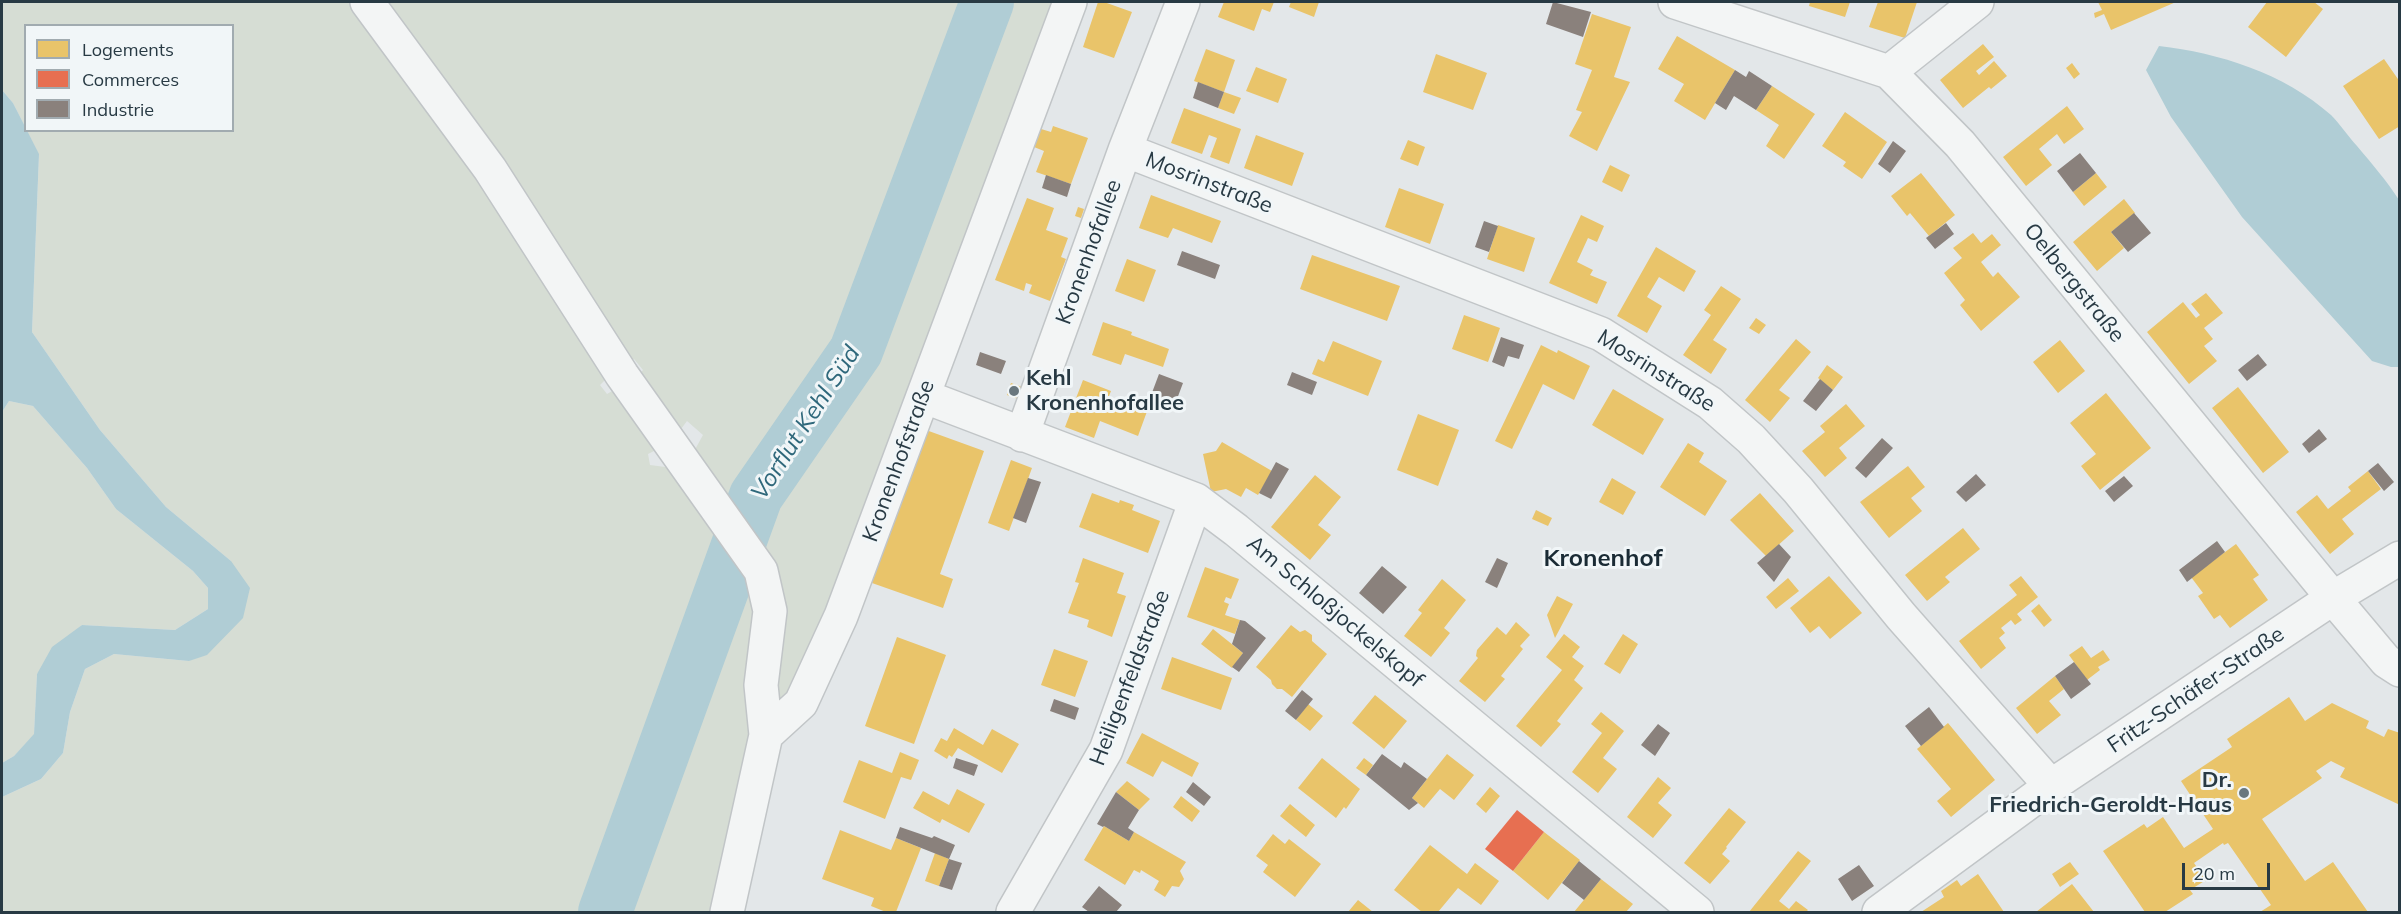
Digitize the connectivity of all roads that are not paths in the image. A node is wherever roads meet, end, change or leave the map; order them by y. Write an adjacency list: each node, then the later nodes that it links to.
1 (367, 2): 14 (street)
2 (1070, 2): 8 (street, Kronenhofstraße)
3 (1183, 2): 7 (street, Kronenhofallee)
4 (1675, 2): 6 (street, Oelbergstraße)
5 (1977, 2): 6 (street)
6 (1889, 72): 12 (street, Oelbergstraße)
7 (1125, 150): 9 (street, Kronenhofallee); 15 (street, Mosrinstraße)
8 (923, 396): 9 (street, Am Schloßjockelskopf); 14 (street, Kronenhofstraße)
9 (1022, 435): 10 (street, Am Schloßjockelskopf)
10 (1196, 500): 16 (street, Am Schloßjockelskopf); 18 (street, Heiligenfeldstraße)
11 (2400, 558): 12 (street, Fritz-Schäfer-Straße)
12 (2333, 598): 13 (street, Oelbergstraße); 15 (street, Fritz-Schäfer-Straße)
13 (2400, 670)
14 (766, 735): 17 (street)
15 (2051, 786): 19 (street, Fritz-Schäfer-Straße)
16 (1681, 907)
17 (727, 912)
18 (1013, 912)
19 (1879, 912)

